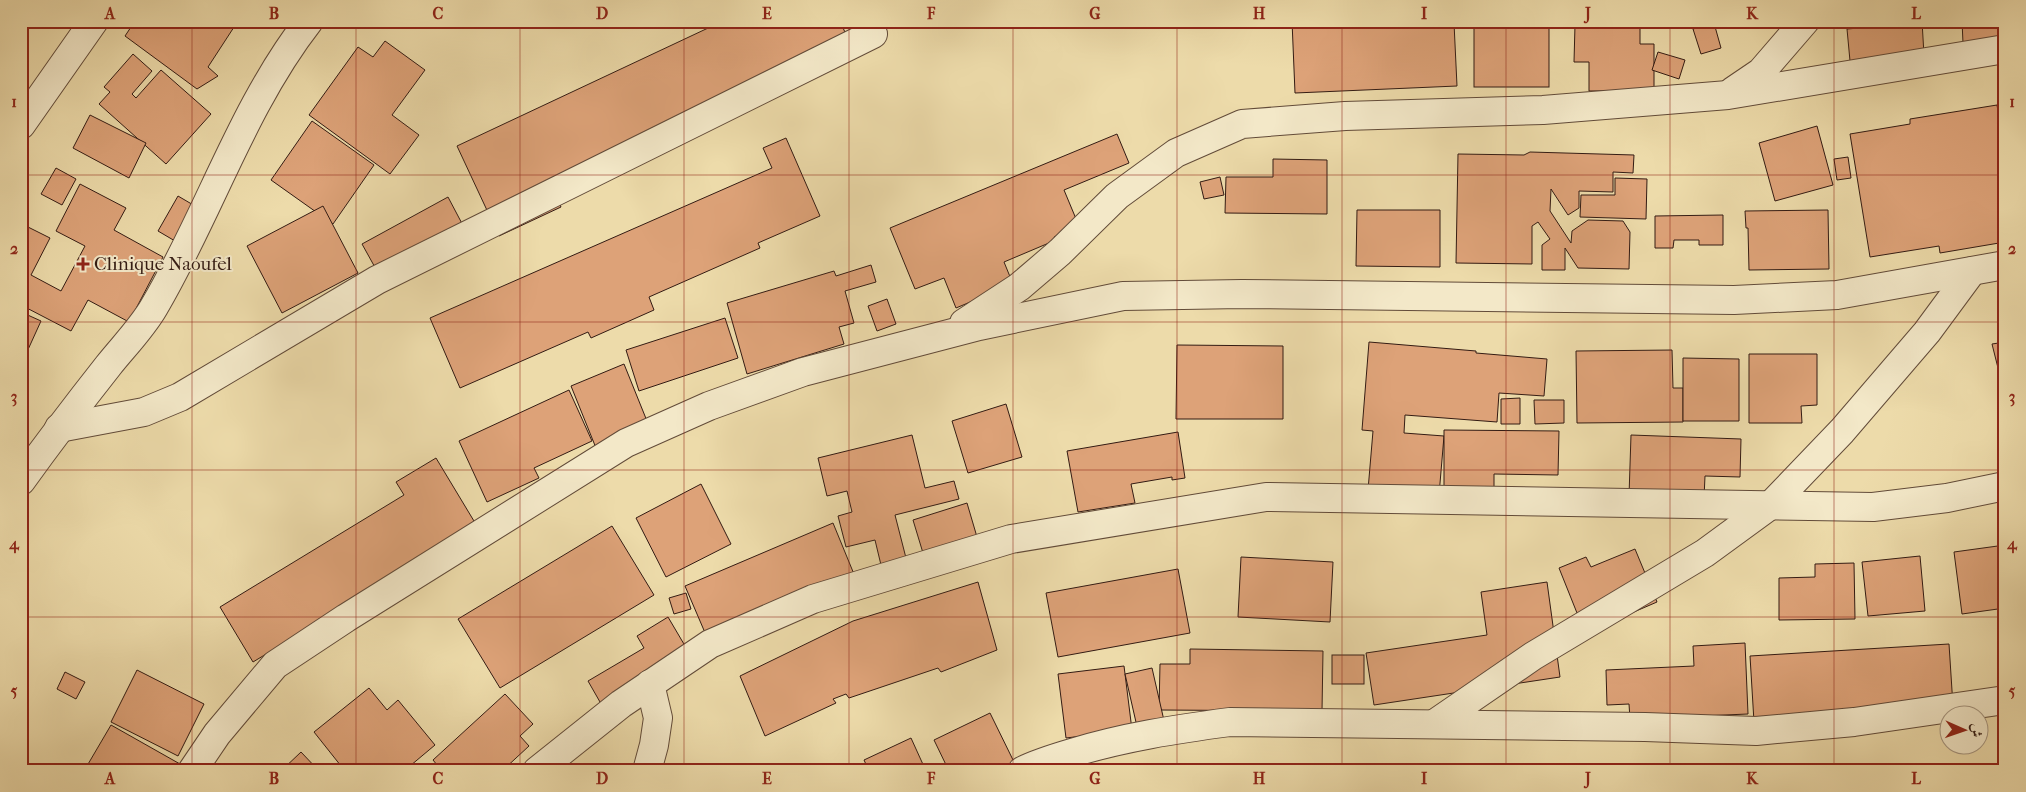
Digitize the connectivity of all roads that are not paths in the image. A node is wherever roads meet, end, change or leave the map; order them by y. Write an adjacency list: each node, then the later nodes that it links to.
1 (94, 21): 7 (street)
2 (309, 21): 11 (street)
3 (1805, 21): 6 (street)
4 (873, 34): 11 (street)
5 (2005, 49): 6 (street)
6 (1728, 95): 10 (street)
7 (21, 125)
8 (2005, 265): 9 (street)
9 (1972, 271): 10 (street); 14 (street)
10 (948, 334): 18 (street)
11 (59, 428): 12 (street)
12 (21, 481)
13 (2005, 486): 14 (street)
14 (1772, 504): 15 (street); 17 (street)
15 (650, 684): 19 (street); 20 (street)
16 (2005, 700): 17 (street)
17 (1434, 724): 21 (street)
18 (192, 771)
19 (537, 771)
20 (647, 771)
21 (1022, 771)

